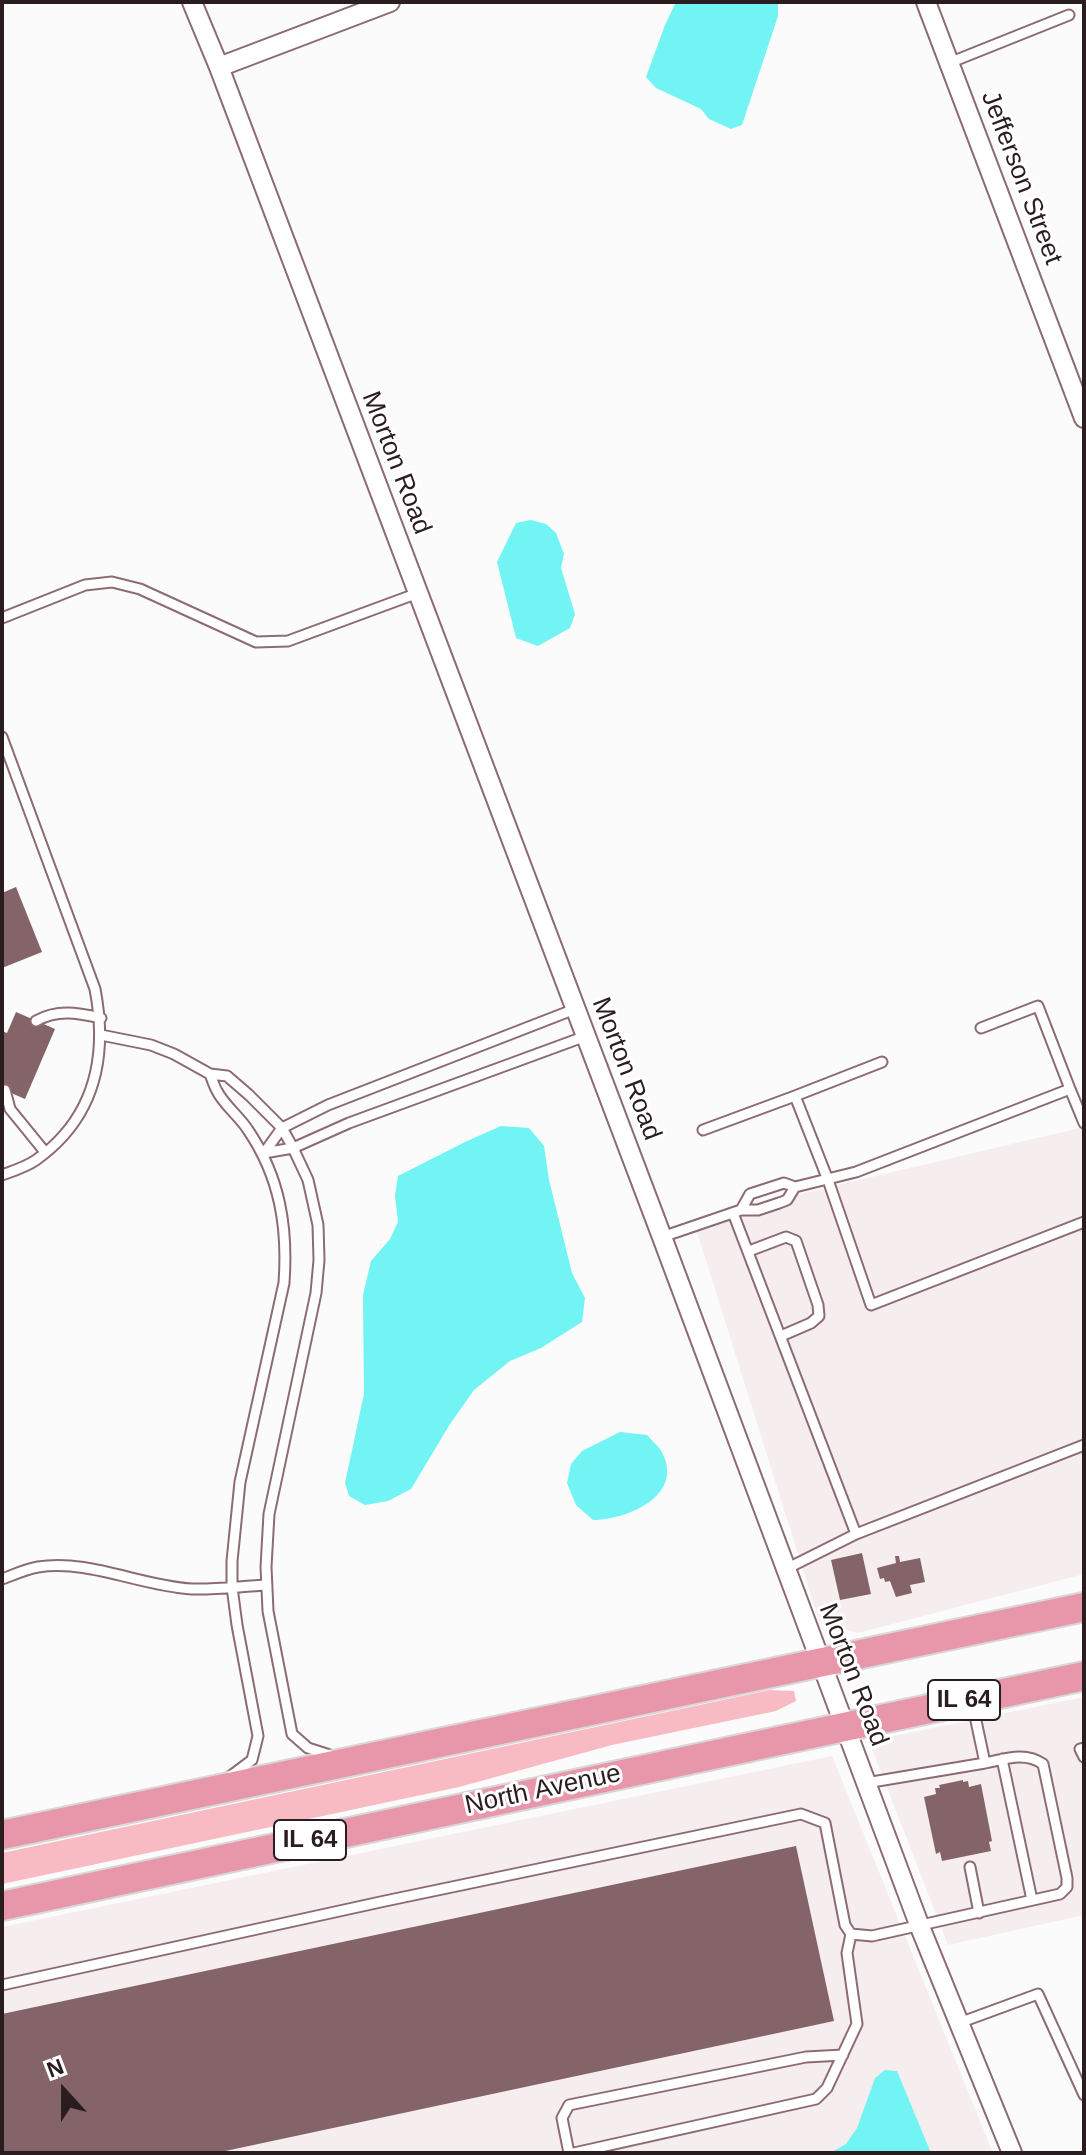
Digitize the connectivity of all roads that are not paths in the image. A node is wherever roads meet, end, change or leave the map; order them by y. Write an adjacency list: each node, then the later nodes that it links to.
1 (192, 2): 6 (street, Morton Road)
2 (390, 2): 6 (street)
3 (926, 2): 5 (street, Jefferson Street)
4 (1069, 15): 5 (lane)
5 (949, 63): 7 (street, Jefferson Street)
6 (219, 67): 8 (street, Morton Road)
7 (1084, 418)
8 (418, 593): 9 (lane); 11 (street, Morton Road)
9 (2, 618)
10 (2, 737): 12 (lane)
11 (575, 1009): 16 (street, Morton Road); 23 (lane)
12 (101, 1018): 13 (lane); 15 (lane)
13 (36, 1021)
14 (981, 1028): 19 (lane)
15 (101, 1035): 18 (lane); 26 (lane)
16 (586, 1036): 25 (lane); 33 (street, Morton Road)
17 (882, 1062): 21 (lane)
18 (210, 1074): 23 (lane); 27 (lane)
19 (1070, 1089): 22 (lane); 29 (lane)
20 (5, 1090): 26 (lane)
21 (795, 1096): 24 (lane); 29 (lane)
22 (1084, 1123)
23 (282, 1128): 25 (lane); 27 (lane)
24 (703, 1130)
25 (293, 1148): 27 (lane); 40 (lane)
26 (45, 1152): 28 (lane)
27 (264, 1153): 41 (lane)
28 (2, 1175)
29 (828, 1180): 30 (lane); 32 (lane)
30 (795, 1187): 31 (lane); 31 (lane)
31 (737, 1211): 33 (lane); 34 (lane)
32 (1084, 1222)
33 (662, 1237): 38 (street, Morton Road)
34 (749, 1251): 35 (lane); 35 (lane)
35 (781, 1336): 37 (lane)
36 (1084, 1445): 37 (lane)
37 (856, 1534): 38 (lane)
38 (786, 1569): 43 (street, Morton Road)
39 (2, 1579): 41 (lane)
40 (267, 1585): 41 (lane); 50 (lane)
41 (232, 1587): 53 (lane)
42 (1084, 1607): 43 (main road)
43 (820, 1663): 46 (street, Morton Road); 50 (main road)
44 (1084, 1676): 45 (main road, North Avenue / IL 64)
45 (971, 1699): 46 (main road, North Avenue / IL 64); 51 (lane)
46 (845, 1725): 52 (street, Morton Road); 57 (main road, North Avenue / IL 64)
47 (1084, 1748): 48 (lane)
48 (1084, 1757)
49 (1002, 1759): 51 (lane); 56 (lane); 56 (lane)
50 (352, 1761): 53 (main road)
51 (985, 1763): 52 (lane)
52 (866, 1783): 59 (street, Morton Road)
53 (211, 1791): 54 (main road)
54 (2, 1835)
55 (970, 1867): 58 (lane)
56 (1032, 1900): 58 (lane)
57 (2, 1906)
58 (979, 1913): 59 (lane)
59 (920, 1927): 60 (lane); 62 (street, Morton Road)
60 (851, 1934): 61 (lane); 63 (lane)
61 (2, 1985)
62 (959, 2023): 64 (lane); 66 (street, Morton Road)
63 (843, 2055): 65 (lane); 65 (lane)
64 (1084, 2095)
65 (571, 2153)
66 (1012, 2153)

